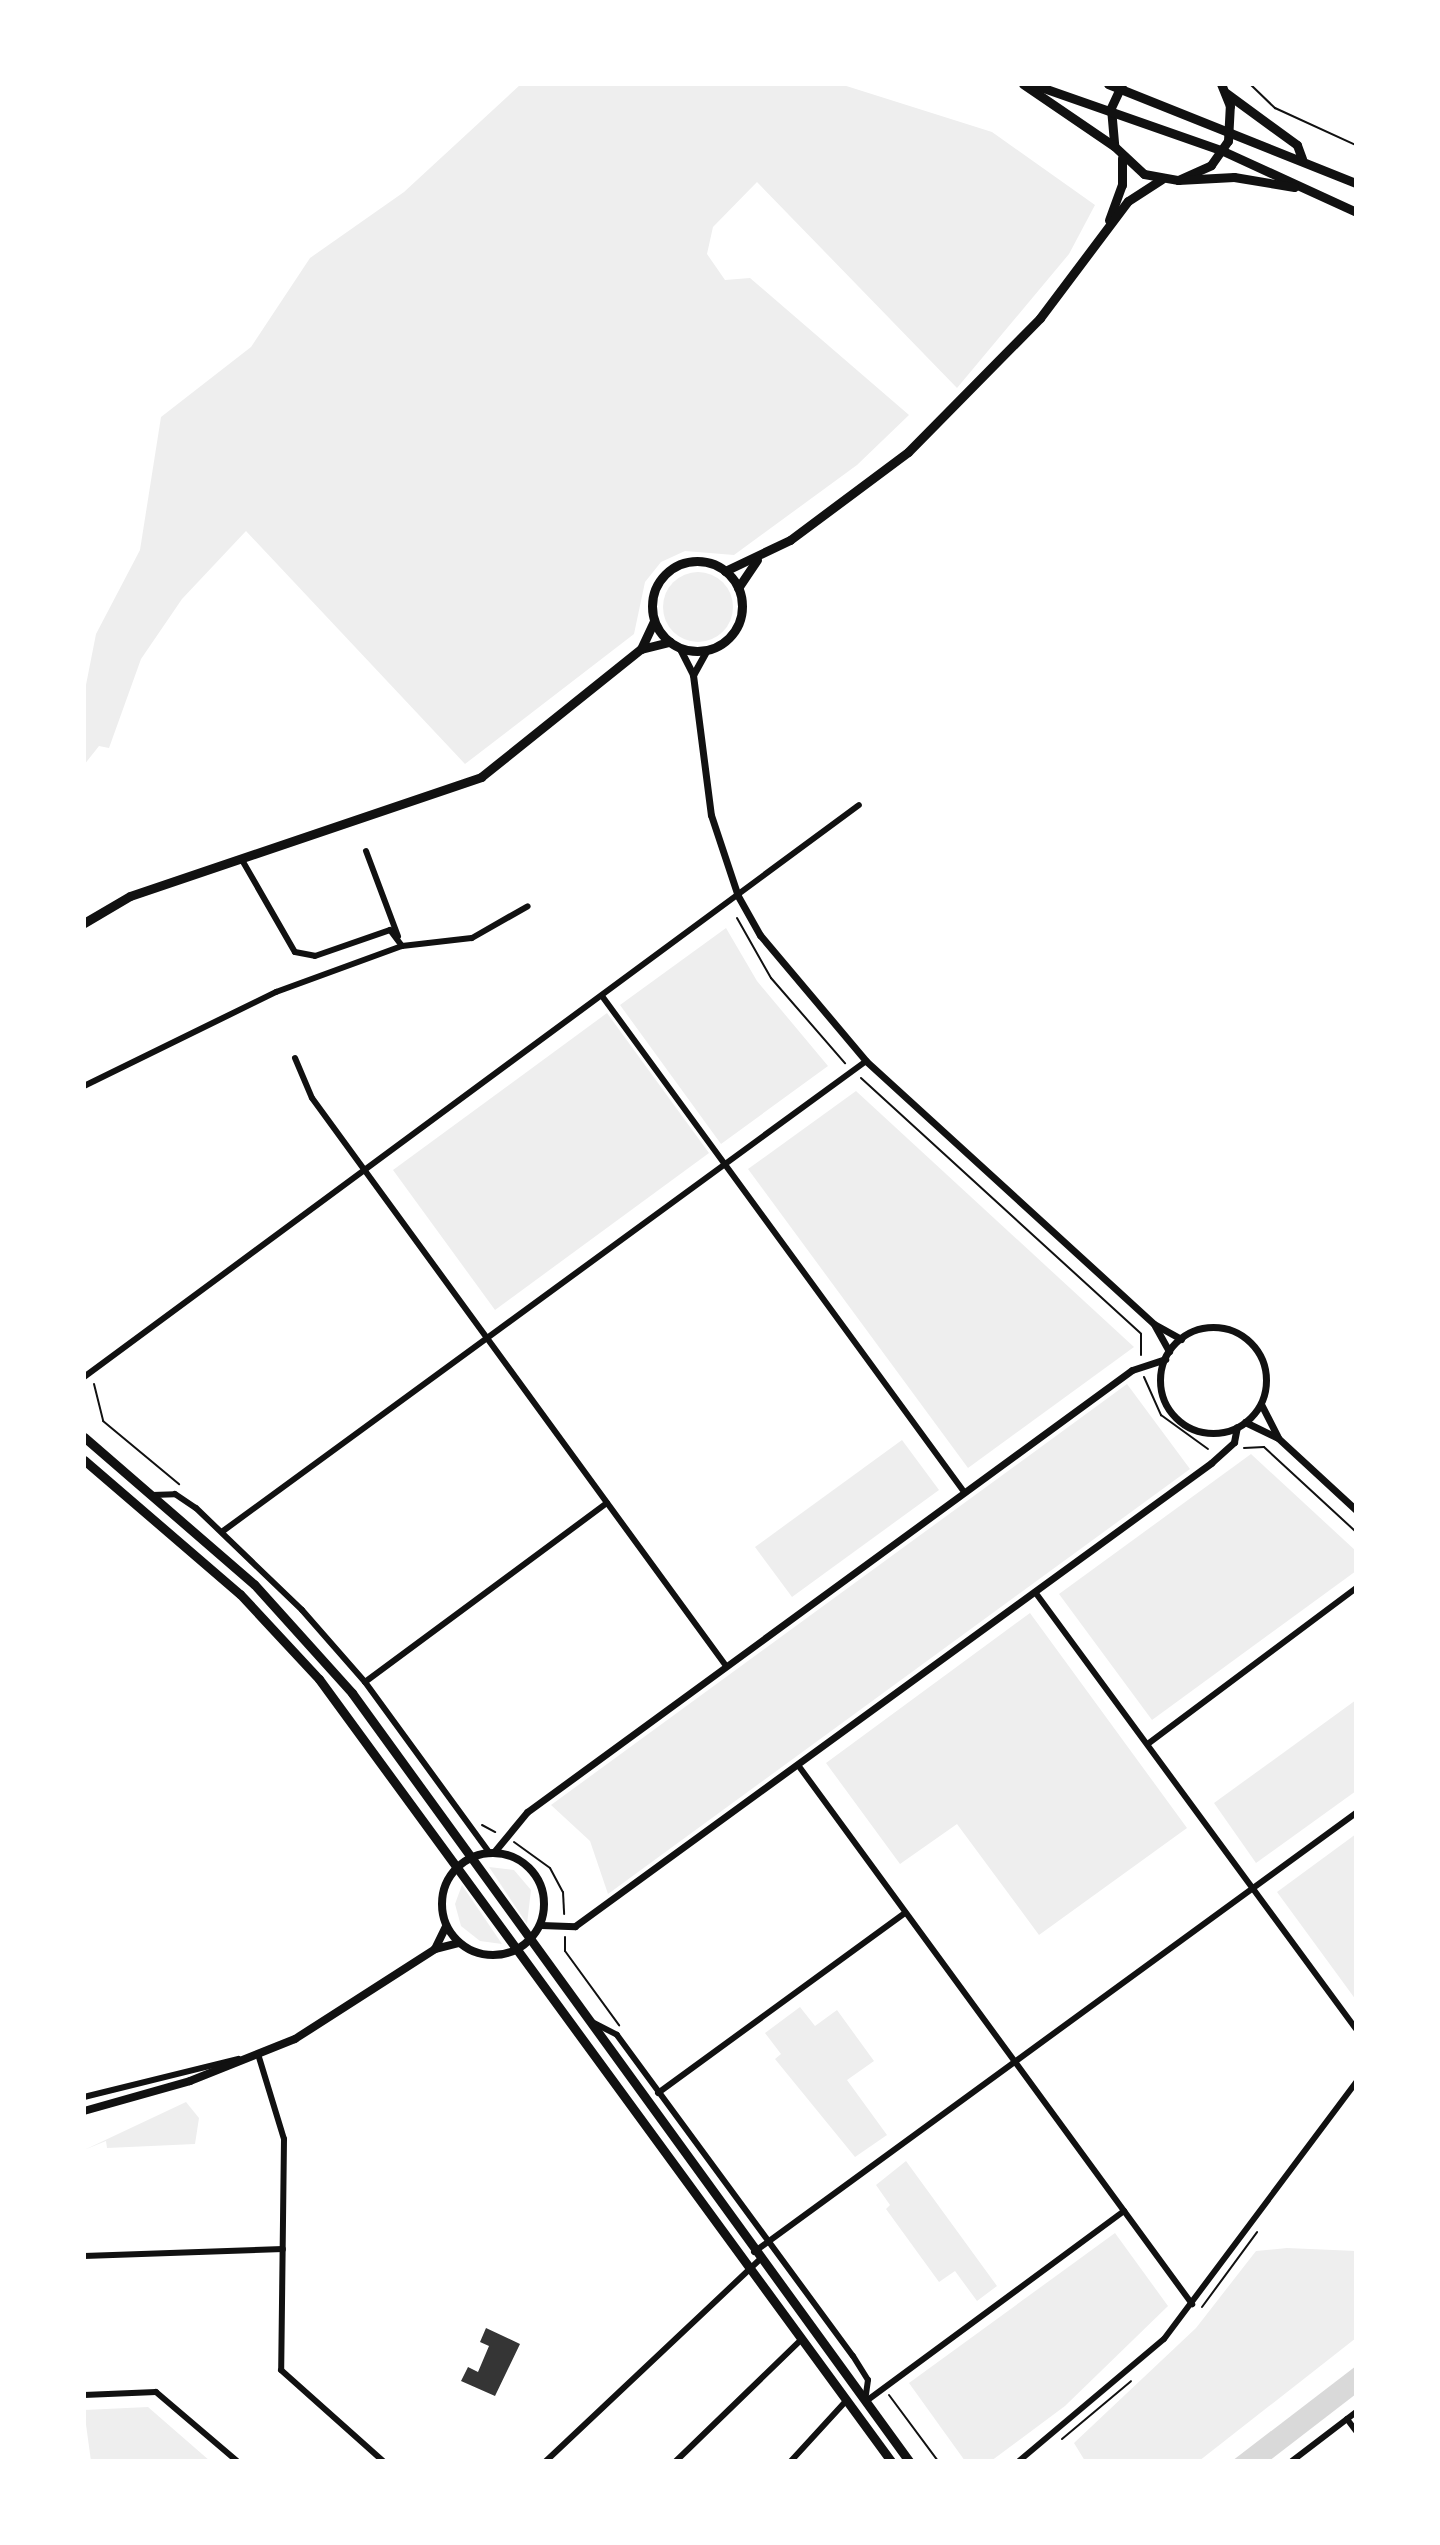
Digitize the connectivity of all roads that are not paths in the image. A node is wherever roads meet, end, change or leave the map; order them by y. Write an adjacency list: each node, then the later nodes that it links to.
1 (1023, 84): 8 (main road)
2 (1032, 84): 6 (main road)
3 (1108, 84): 4 (main road)
4 (1120, 86): 6 (main road); 7 (main road)
5 (1224, 88): 7 (main road); 11 (main road)
6 (1111, 108): 8 (main road); 9 (main road)
7 (1231, 130): 9 (main road); 11 (main road)
8 (1114, 146): 10 (main road)
9 (1223, 151): 13 (main road); 15 (main road)
10 (1122, 158): 12 (main road); 17 (main road)
11 (1302, 159): 14 (main road)
12 (1162, 179): 13 (main road); 17 (main road)
13 (1178, 180): 15 (main road)
14 (1356, 183)
15 (1318, 193): 16 (main road)
16 (1356, 212)
17 (1105, 229): 18 (main road)
18 (757, 560): 19 (main road); 20 (main road)
19 (725, 571): 20 (main road); 21 (main road)
20 (738, 588): 24 (main road)
21 (654, 621): 22 (main road); 23 (main road)
22 (674, 645): 23 (main road); 24 (main road); 25 (street)
23 (641, 649): 28 (main road)
24 (707, 650): 25 (street)
25 (693, 675): 29 (street)
26 (859, 805): 29 (street)
27 (366, 851): 32 (street)
28 (242, 860): 31 (main road); 32 (street)
29 (738, 896): 34 (street); 36 (street)
30 (528, 906): 33 (street)
31 (84, 923)
32 (398, 936): 33 (street)
33 (402, 946): 37 (street)
34 (602, 996): 38 (street); 39 (street)
35 (295, 1058): 39 (street)
36 (866, 1061): 38 (street); 40 (street)
37 (84, 1086)
38 (725, 1165): 41 (street); 51 (street)
39 (365, 1171): 41 (street); 44 (street)
40 (1154, 1324): 42 (street); 43 (street)
41 (488, 1339): 53 (street); 55 (street)
42 (1181, 1339): 43 (street); 45 (street)
43 (1167, 1355): 47 (street); 51 (street)
44 (85, 1374)
45 (1261, 1404): 46 (street); 49 (street)
46 (1245, 1422): 47 (street); 49 (street)
47 (1237, 1427): 57 (street)
48 (84, 1437): 52 (main road)
49 (1278, 1438): 54 (street)
50 (84, 1460): 65 (main road)
51 (965, 1493): 58 (street)
52 (152, 1495): 55 (street); 64 (main road)
53 (607, 1503): 58 (street); 59 (street)
54 (1356, 1510)
55 (223, 1531): 59 (street)
56 (1356, 1588): 60 (street)
57 (1035, 1592): 60 (street); 61 (street)
58 (726, 1666): 63 (street)
59 (365, 1682): 63 (street)
60 (1149, 1743): 66 (street)
61 (798, 1765): 67 (street); 68 (street)
62 (1356, 1813): 66 (street)
63 (491, 1852): 64 (main road); 68 (main road)
64 (472, 1857): 65 (main road); 70 (main road)
65 (459, 1865): 69 (main road); 73 (main road)
66 (1253, 1889): 75 (street); 77 (street)
67 (905, 1913): 77 (street); 79 (street)
68 (541, 1925): 70 (main road)
69 (446, 1926): 71 (main road); 72 (main road)
70 (530, 1940): 73 (main road); 74 (main road)
71 (459, 1943): 72 (main road); 73 (main road)
72 (435, 1949): 76 (main road)
73 (516, 1950): 87 (main road)
74 (588, 2021): 79 (street); 86 (main road)
75 (1356, 2029)
76 (254, 2056): 80 (street); 81 (main road); 84 (street)
77 (1015, 2063): 82 (street); 83 (street)
78 (1356, 2082): 88 (street)
79 (658, 2093): 83 (street)
80 (84, 2097)
81 (84, 2111)
82 (1124, 2211): 88 (street); 92 (street)
83 (768, 2241): 86 (street); 92 (street)
84 (283, 2249): 85 (street); 97 (street)
85 (84, 2256)
86 (757, 2256): 87 (street); 92 (main road)
87 (748, 2271): 89 (main road); 98 (street)
88 (1192, 2304): 103 (street)
89 (801, 2340): 91 (main road); 99 (street)
90 (84, 2395): 96 (street)
91 (846, 2401): 100 (street); 101 (main road)
92 (865, 2402): 102 (main road)
93 (1356, 2412): 94 (street)
94 (1347, 2419): 95 (street); 104 (street)
95 (1356, 2431)
96 (237, 2461)
97 (383, 2461)
98 (546, 2461)
99 (676, 2461)
100 (791, 2461)
101 (891, 2461)
102 (909, 2461)
103 (1019, 2461)
104 (1292, 2461)

